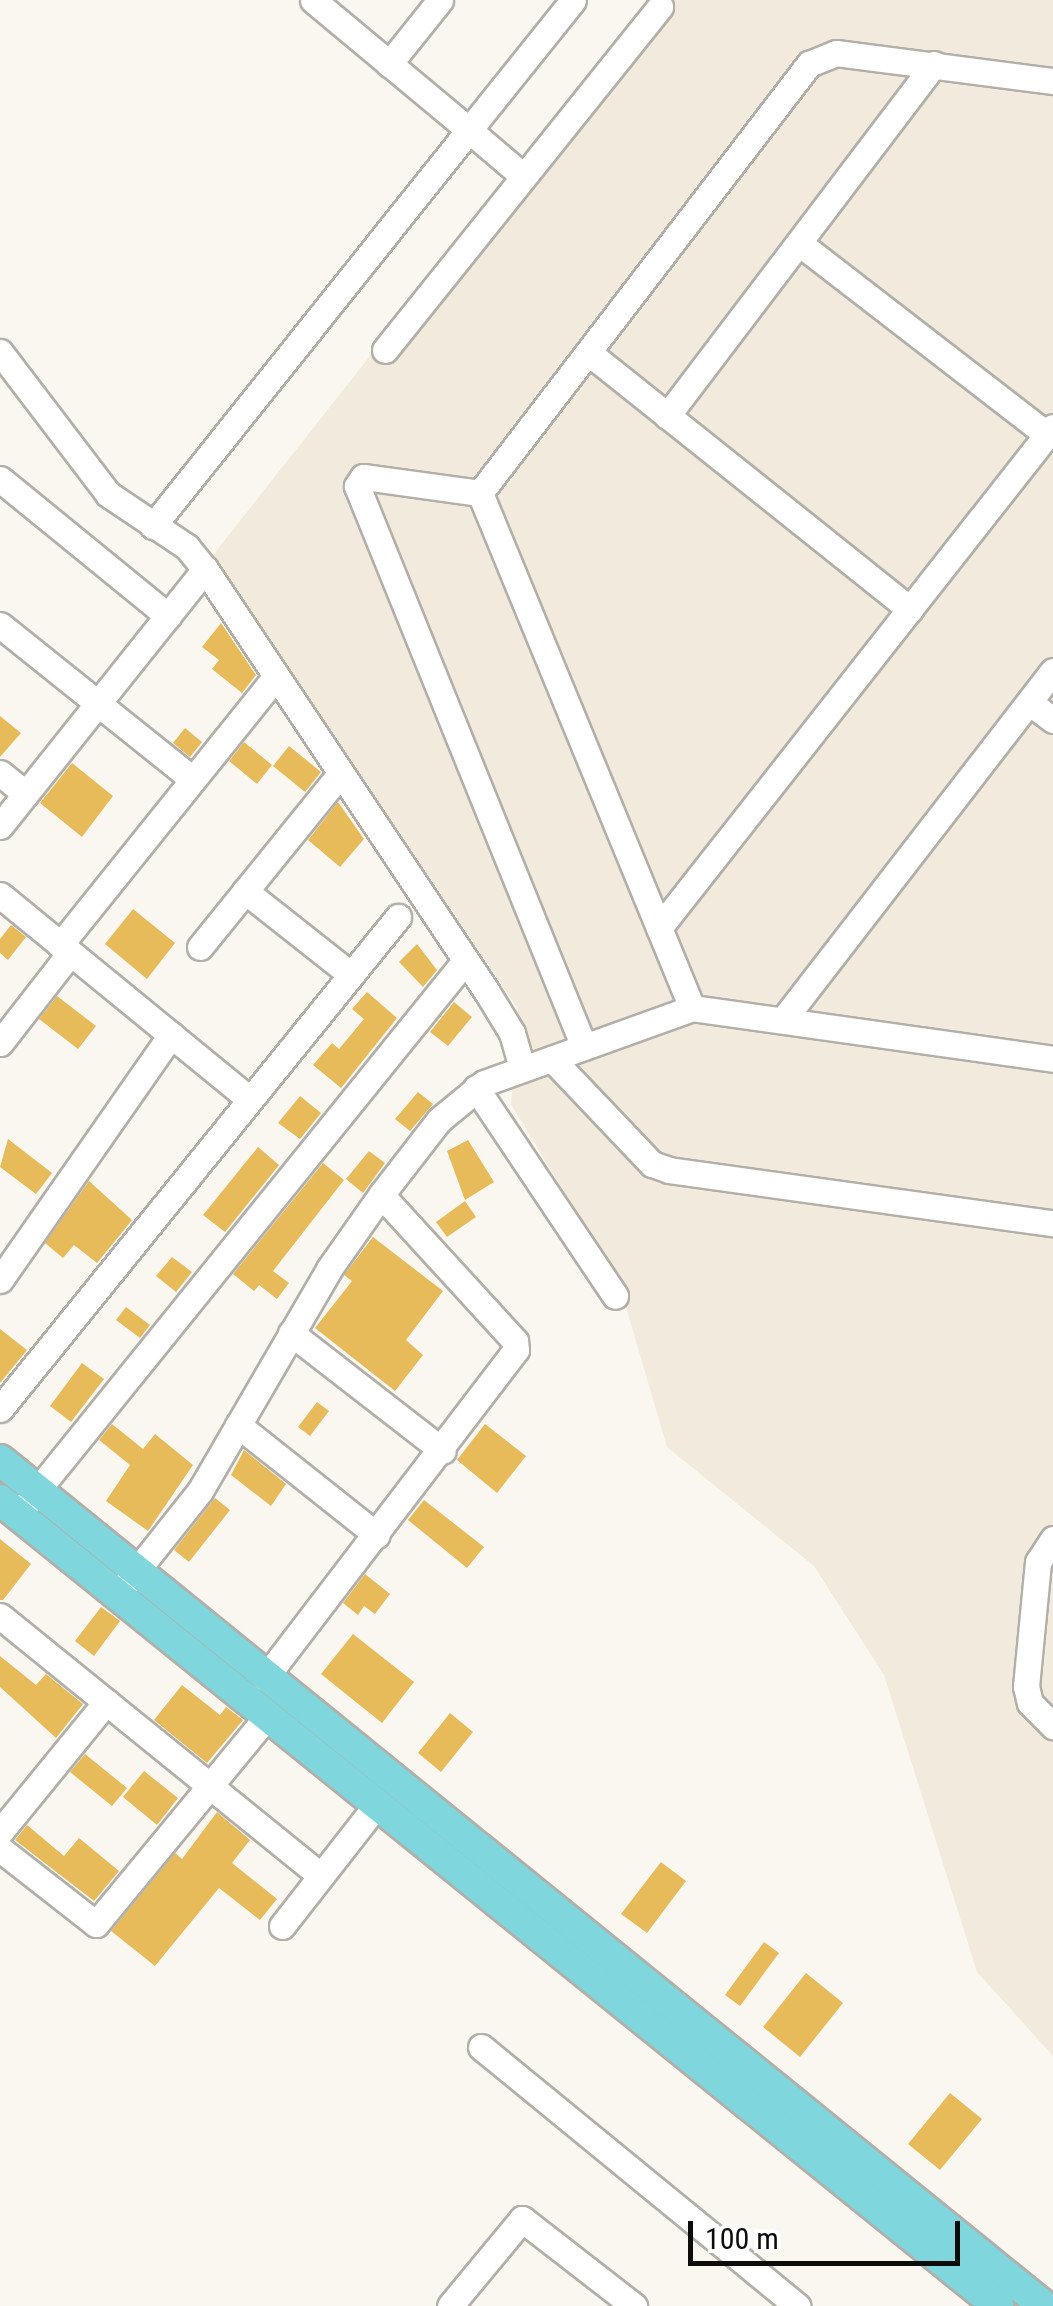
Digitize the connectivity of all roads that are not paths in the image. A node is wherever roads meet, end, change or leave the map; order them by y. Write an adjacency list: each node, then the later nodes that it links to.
1 (313, 0): 5 (street)
2 (440, 0): 5 (street)
3 (572, 0): 8 (street)
4 (660, 7): 9 (street)
5 (390, 64): 8 (street)
6 (934, 64): 7 (street); 10 (street); 13 (street)
7 (1053, 82)
8 (469, 130): 9 (street); 18 (street)
9 (523, 176): 11 (street)
10 (799, 243): 14 (street); 15 (street)
11 (385, 350)
12 (0, 352): 18 (street)
13 (589, 353): 14 (street); 17 (street)
14 (667, 416): 20 (street)
15 (1050, 431): 20 (street)
16 (0, 479): 21 (street)
17 (480, 494): 36 (street); 45 (street)
18 (153, 526): 19 (street)
19 (205, 569): 21 (street); 24 (street)
20 (910, 609): 36 (street)
21 (168, 616): 26 (street)
22 (0, 625): 26 (street)
23 (1053, 672): 25 (street)
24 (276, 676): 28 (street); 30 (street)
25 (1029, 702): 27 (street); 42 (street)
26 (98, 704): 30 (street); 31 (street)
27 (1053, 720)
28 (341, 772): 33 (street); 39 (street)
29 (0, 773): 31 (street)
30 (192, 779): 38 (street)
31 (26, 794): 32 (street)
32 (0, 826)
33 (244, 891): 37 (street); 40 (street)
34 (0, 896): 38 (street)
35 (398, 917): 40 (street)
36 (659, 928): 41 (street)
37 (200, 947)
38 (65, 949): 43 (street); 44 (street)
39 (465, 961): 48 (street); 60 (street)
40 (350, 974): 50 (street)
41 (692, 1008): 42 (street); 45 (street)
42 (783, 1020): 47 (street)
43 (172, 1036): 50 (street); 53 (street)
44 (0, 1042)
45 (584, 1047): 46 (street)
46 (552, 1058): 48 (street); 52 (street)
47 (1053, 1059)
48 (522, 1069): 49 (street)
49 (476, 1088): 51 (street); 54 (street)
50 (248, 1098): 56 (street)
51 (381, 1194): 55 (street); 58 (street)
52 (1053, 1223)
53 (0, 1280)
54 (615, 1296)
55 (291, 1333): 57 (street); 58 (street)
56 (0, 1409)
57 (238, 1425): 61 (street); 63 (street)
58 (443, 1451): 61 (street)
59 (0, 1460): 60 (main road)
60 (18, 1502): 63 (main road)
61 (377, 1535): 65 (street)
62 (1053, 1539): 68 (street)
63 (126, 1585): 65 (main road); 67 (main road)
64 (0, 1616): 66 (street)
65 (265, 1678): 80 (main road)
66 (106, 1702): 69 (street); 71 (street)
67 (268, 1715): 69 (street); 70 (main road)
68 (1053, 1726)
69 (211, 1787): 72 (street); 73 (street)
70 (378, 1803): 73 (street); 79 (main road)
71 (0, 1832)
72 (0, 1849)
73 (320, 1876): 74 (street)
74 (282, 1926)
75 (481, 2047): 78 (street)
76 (450, 2306): 77 (street)
77 (634, 2306)
78 (797, 2306)
79 (998, 2306)
80 (1044, 2306)

